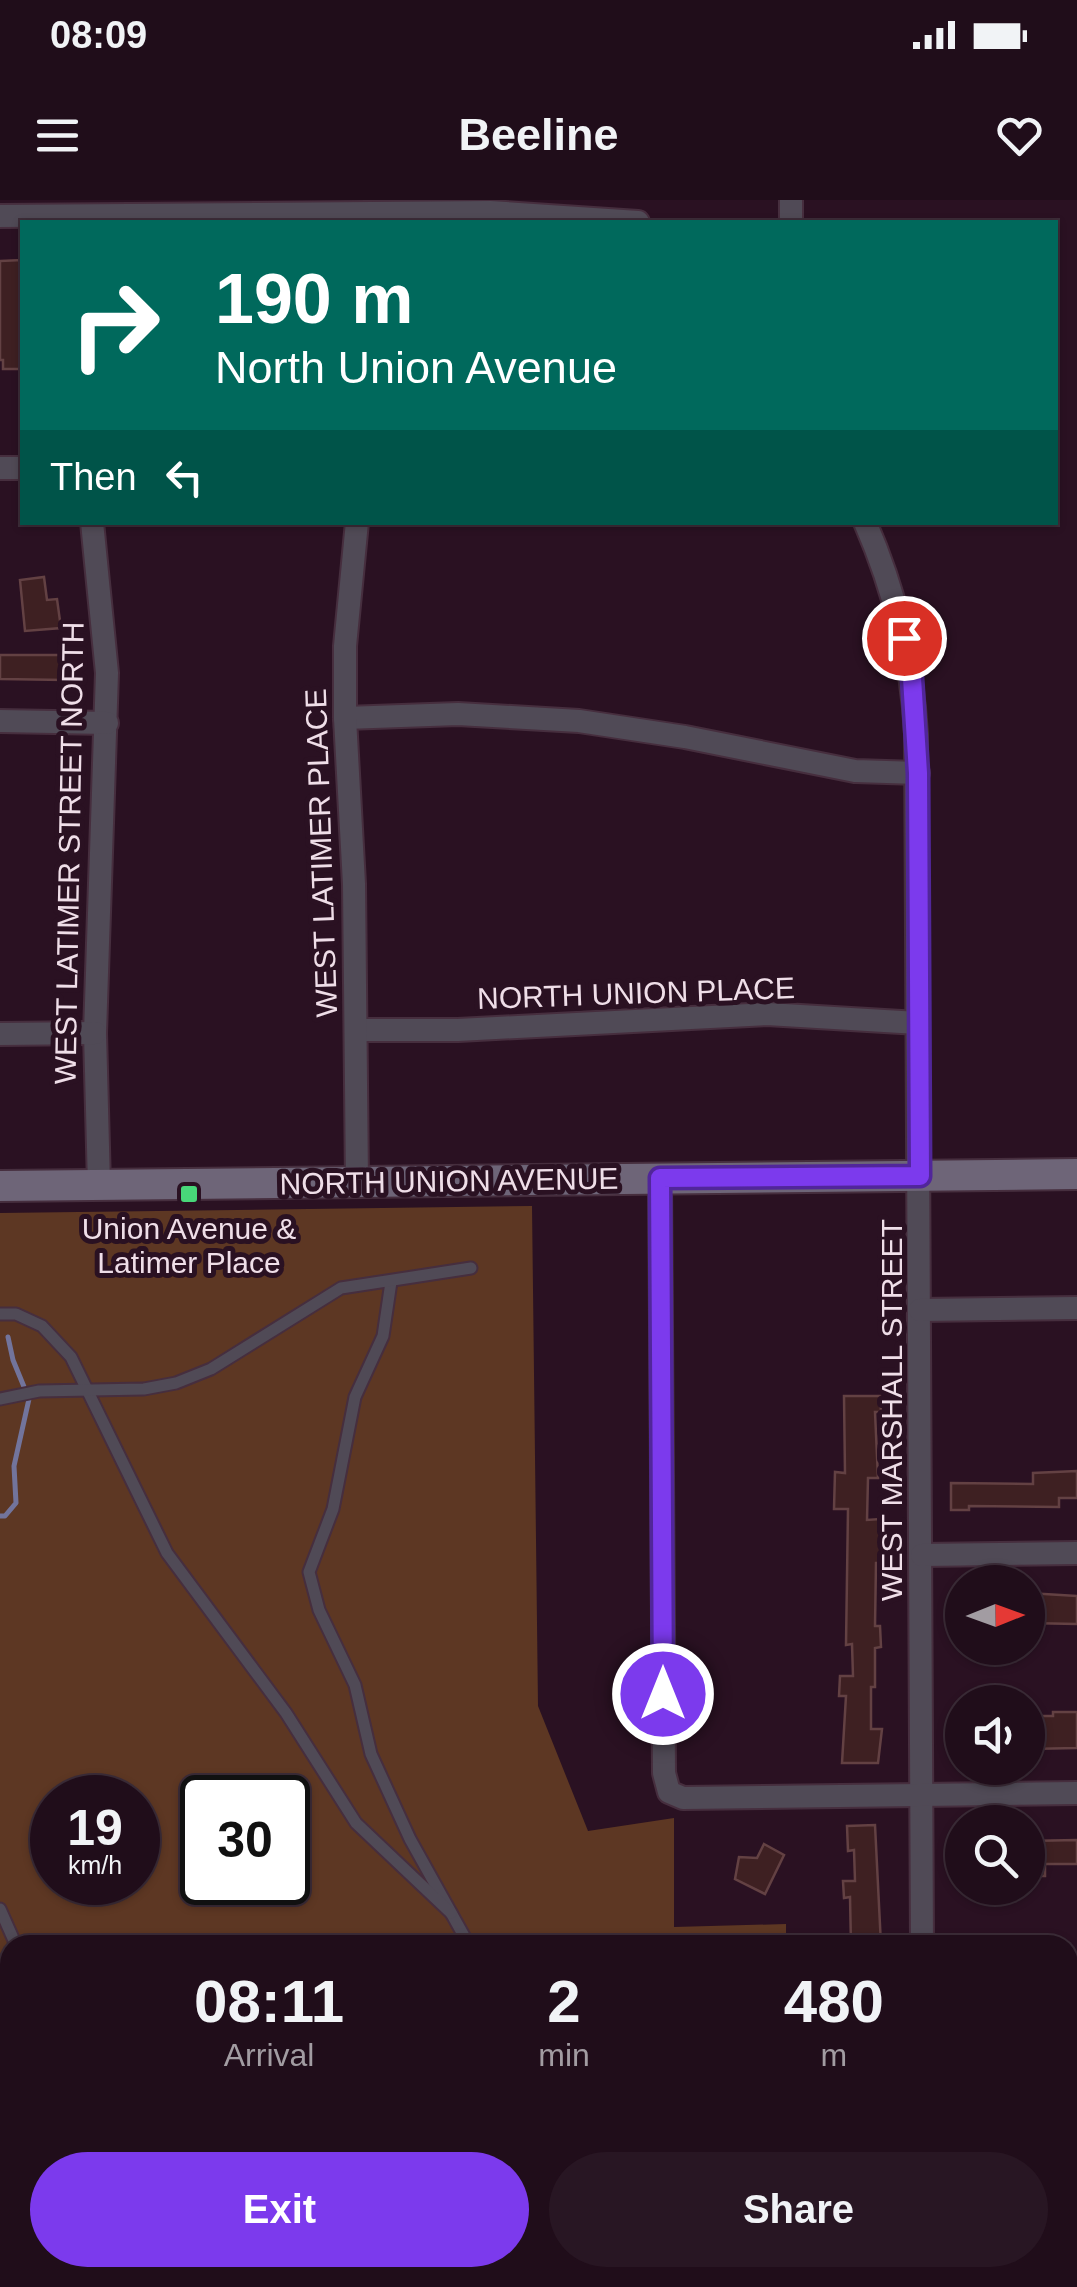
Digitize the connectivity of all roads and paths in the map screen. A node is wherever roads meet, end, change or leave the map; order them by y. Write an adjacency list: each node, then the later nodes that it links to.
1 (368, 212): 3 (street); 4 (street)
2 (0, 216): 3 (street)
3 (79, 219)
4 (608, 220)
5 (92, 525): 10 (street, WEST LATIMER STREET NORTH)
6 (357, 525): 8 (street, WEST LATIMER PLACE)
7 (866, 525): 11 (street, WEST MARSHALL STREET)
8 (344, 718): 11 (street); 13 (street, WEST LATIMER PLACE)
9 (0, 721): 10 (street)
10 (107, 723): 15 (street, WEST LATIMER STREET NORTH)
11 (918, 773): 12 (street, WEST MARSHALL STREET)
12 (918, 1023): 13 (street, NORTH UNION PLACE); 17 (street, WEST MARSHALL STREET)
13 (356, 1030): 19 (street, WEST LATIMER PLACE)
14 (0, 1034): 15 (street)
15 (95, 1034): 20 (street, WEST LATIMER STREET NORTH)
16 (1077, 1174): 17 (street, NORTH UNION AVENUE)
17 (920, 1176): 18 (street, NORTH UNION AVENUE); 25 (street, WEST MARSHALL STREET)
18 (660, 1178): 19 (street, NORTH UNION AVENUE); 32 (street)
19 (357, 1182): 20 (street, NORTH UNION AVENUE)
20 (98, 1185): 21 (street, NORTH UNION AVENUE)
21 (0, 1186)
22 (472, 1268): 23 (lane)
23 (391, 1282): 27 (lane); 34 (lane)
24 (1077, 1308): 25 (street)
25 (920, 1310): 30 (street, WEST MARSHALL STREET)
26 (0, 1314): 27 (lane)
27 (88, 1388): 28 (lane); 34 (lane)
28 (4, 1397)
29 (1077, 1553): 30 (street)
30 (922, 1555): 32 (street, WEST MARSHALL STREET)
31 (1077, 1792): 32 (street)
32 (922, 1794): 37 (street, WEST MARSHALL STREET)
33 (0, 1908): 35 (lane)
34 (451, 1912): 36 (lane)
35 (12, 1935)
36 (464, 1935)
37 (922, 1935)

